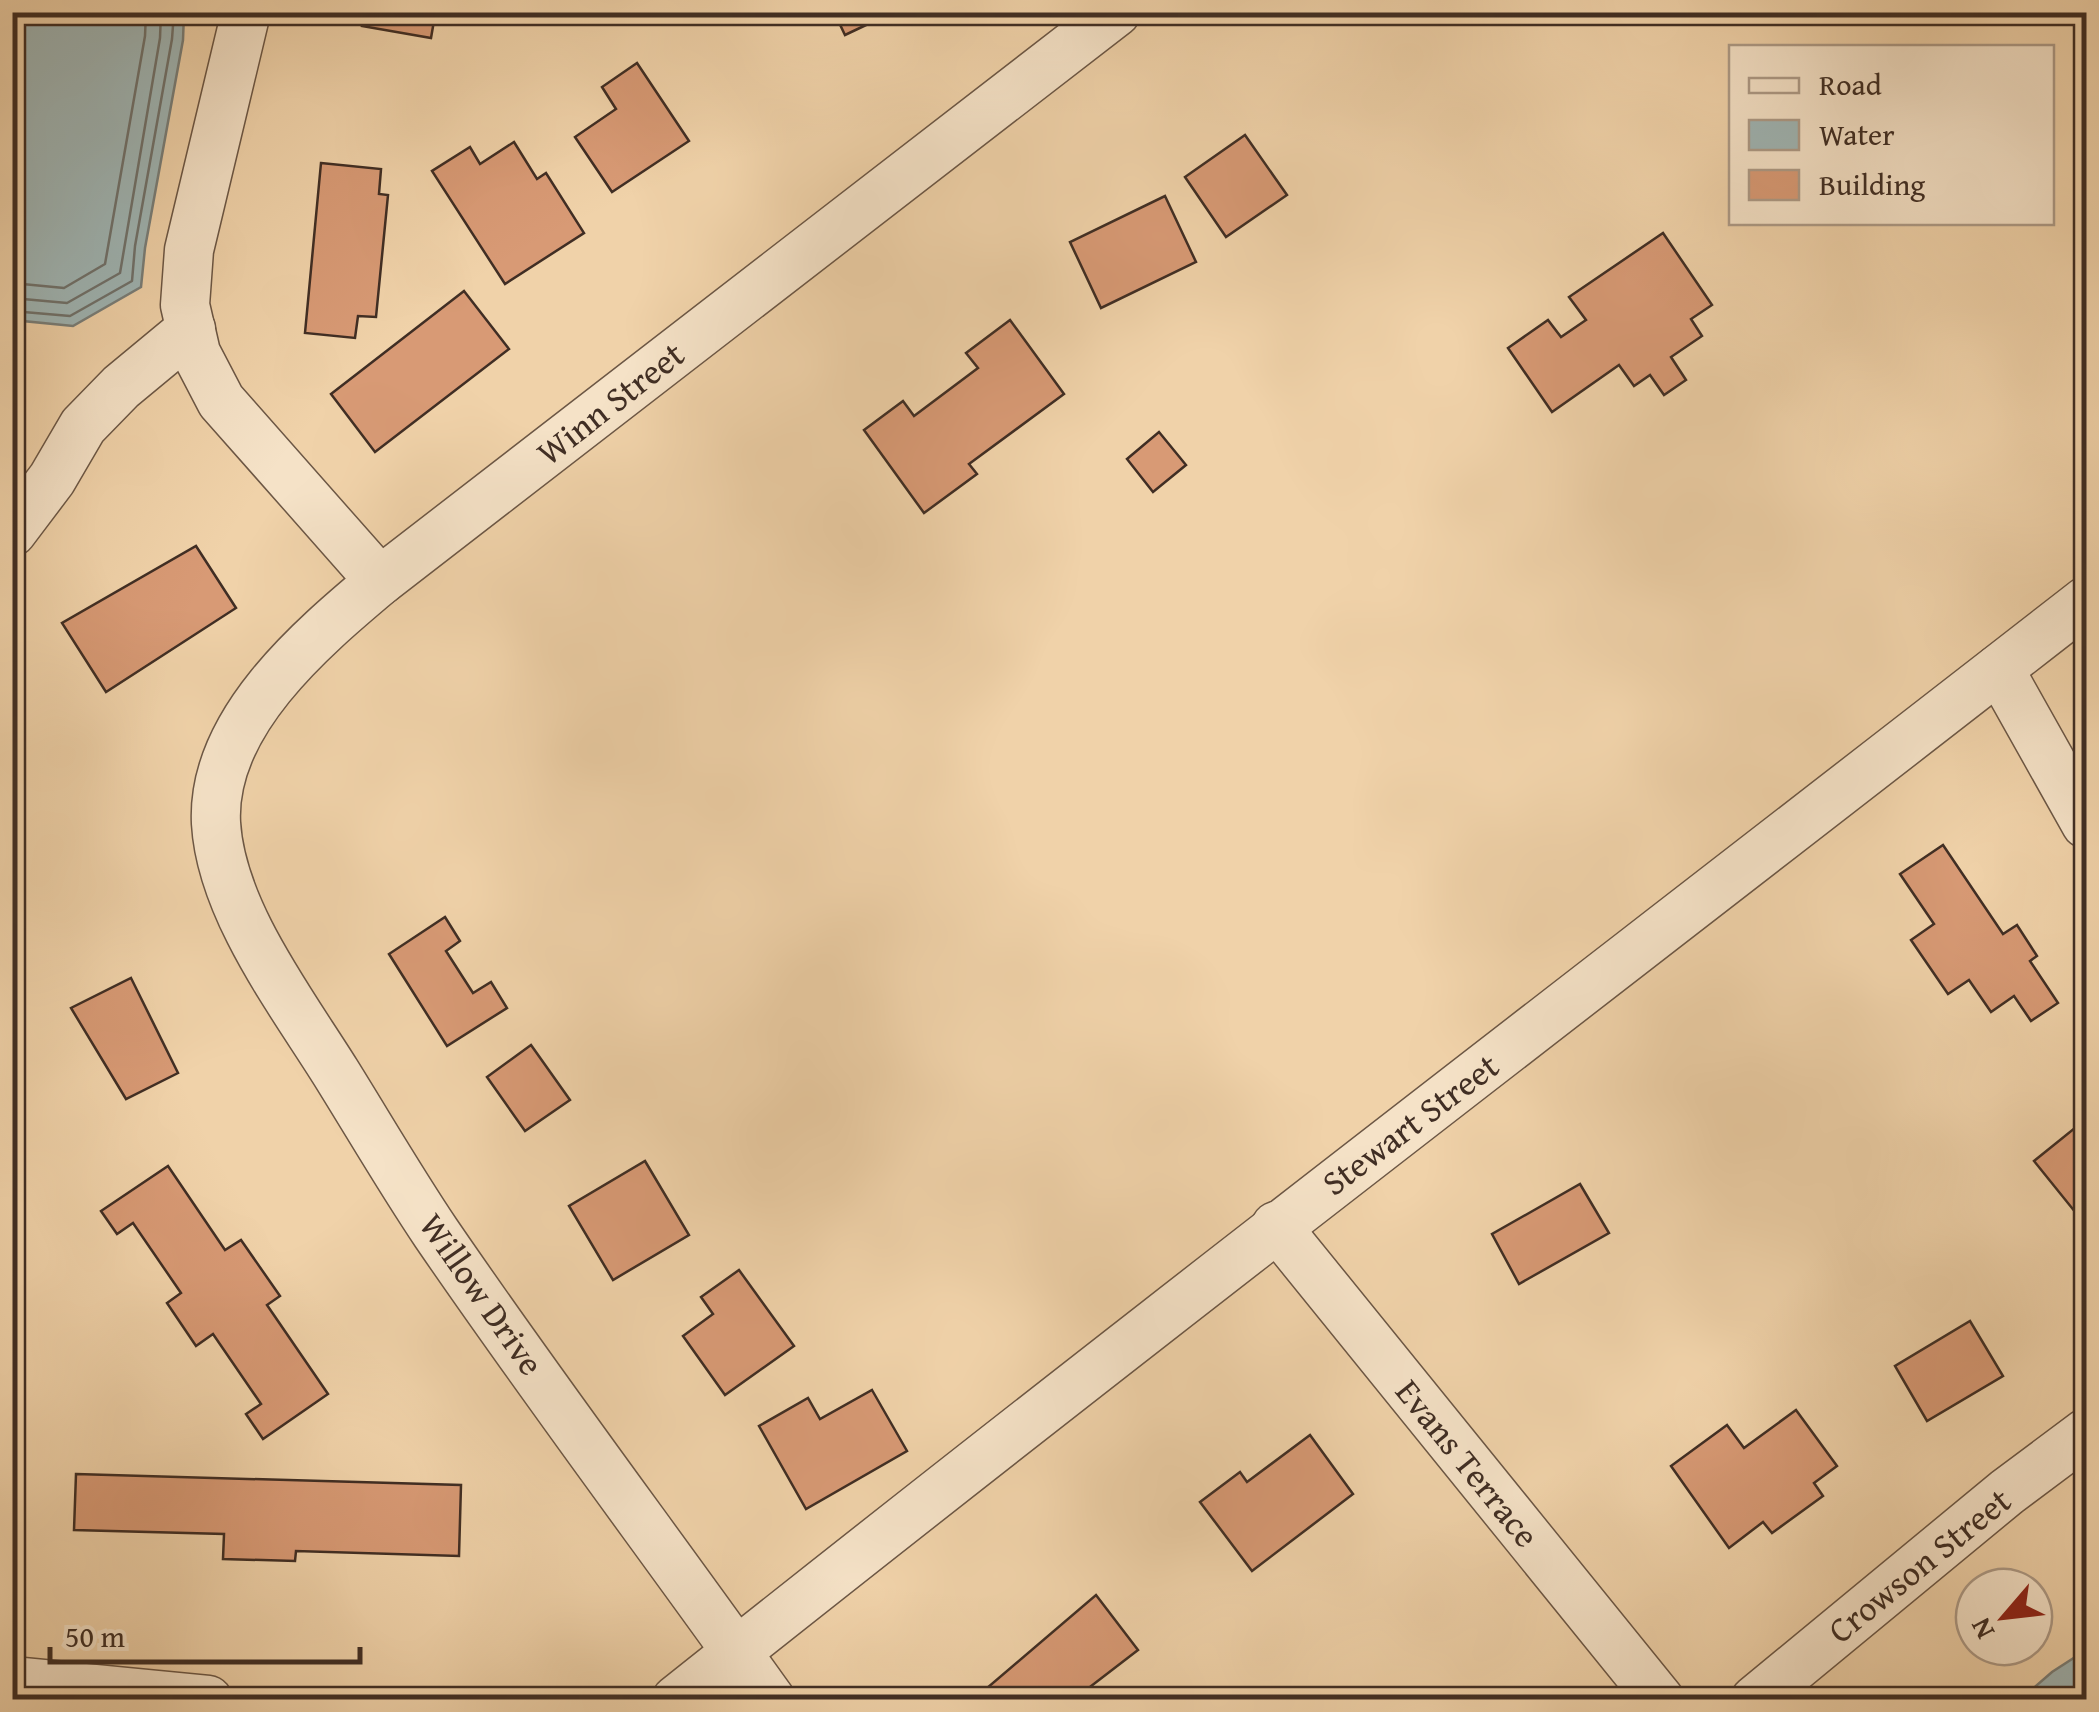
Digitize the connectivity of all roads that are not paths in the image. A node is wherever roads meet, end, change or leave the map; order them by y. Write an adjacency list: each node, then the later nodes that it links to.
1 (246, 12): 3 (street)
2 (1104, 17): 5 (street, Winn Street)
3 (191, 329): 4 (street); 5 (street)
4 (12, 532)
5 (380, 581): 9 (street, Winn Street)
6 (2086, 601): 7 (street, Stewart Street)
7 (1999, 669): 8 (street); 10 (street, Stewart Street)
8 (2086, 824)
9 (226, 869): 12 (street, Willow Drive)
10 (1276, 1226): 12 (street, Stewart Street); 17 (street, Evans Terrace)
11 (2086, 1433): 18 (street, Crowson Street)
12 (737, 1651): 15 (street, Stewart Street); 16 (street, Willow Drive)
13 (12, 1680): 14 (street)
14 (208, 1700)
15 (676, 1700)
16 (772, 1700)
17 (1660, 1700)
18 (1755, 1700)

